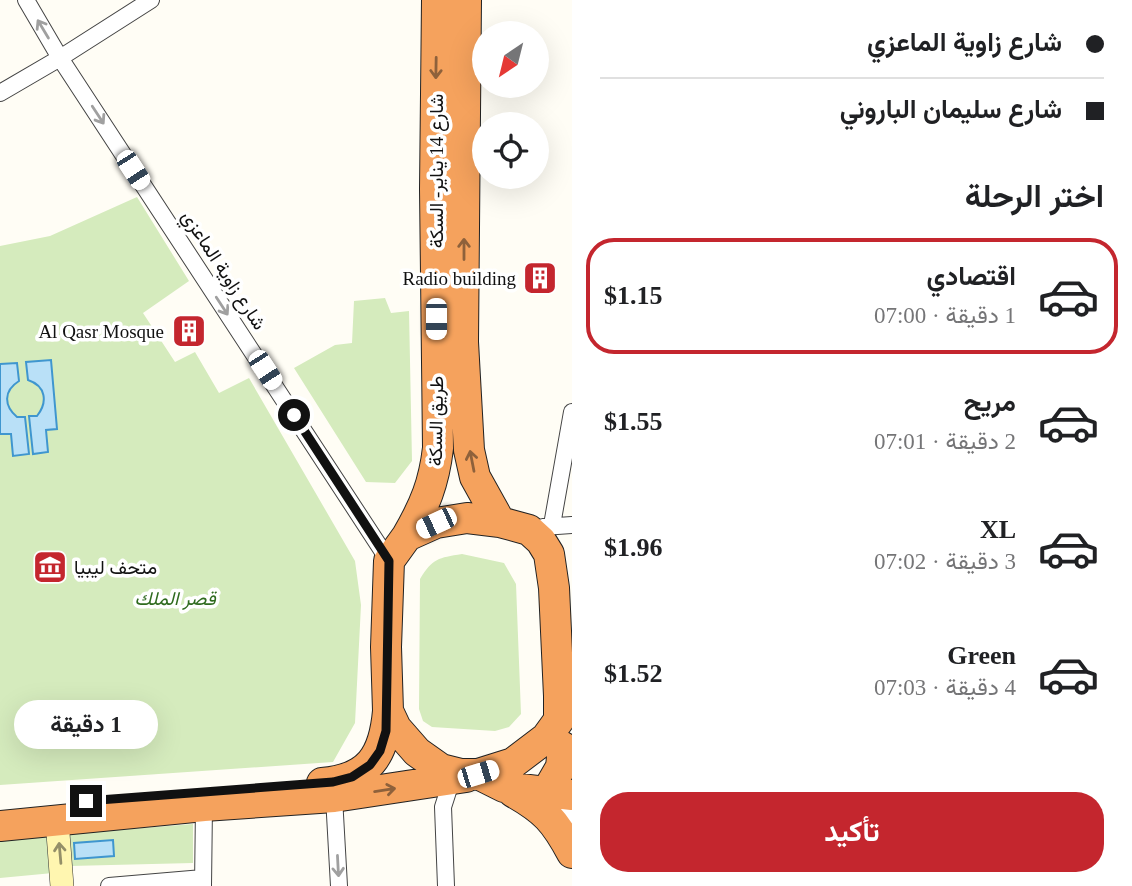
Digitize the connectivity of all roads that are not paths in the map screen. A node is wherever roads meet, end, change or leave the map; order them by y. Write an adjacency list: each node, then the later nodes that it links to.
1 (26, 0): 5 (street, شارع زاوية الماعزي, one-way to 1)
2 (151, 0): 5 (street)
3 (437, 0): 7 (highway, شارع 14 يناير- السكة, one-way to 7)
4 (466, 0): 7 (highway, شارع 14 يناير- السكة, one-way to 4)
5 (61, 58): 6 (street); 13 (street, شارع زاوية الماعزي, one-way to 13)
6 (0, 93)
7 (450, 342): 9 (highway, طريق السكة, one-way to 7); 12 (highway, طريق السكة)
8 (572, 412): 11 (street)
9 (500, 522): 11 (highway); 12 (highway)
10 (572, 525): 11 (street)
11 (541, 528): 15 (highway)
12 (407, 536): 13 (highway)
13 (389, 561): 14 (highway)
14 (388, 710): 16 (highway); 20 (highway)
15 (565, 742): 16 (highway); 17 (highway)
16 (478, 780): 17 (highway); 18 (highway, one-way to 16); 23 (highway); 28 (street)
17 (562, 795): 23 (street)
18 (334, 797): 19 (highway); 27 (street, one-way to 27)
19 (204, 806): 21 (highway); 24 (street)
20 (0, 808)
21 (57, 820): 22 (highway); 25 (street, one-way to 21)
22 (0, 826)
23 (572, 854)
24 (203, 882): 26 (street)
25 (62, 886)
26 (109, 886)
27 (339, 886)
28 (446, 886)

